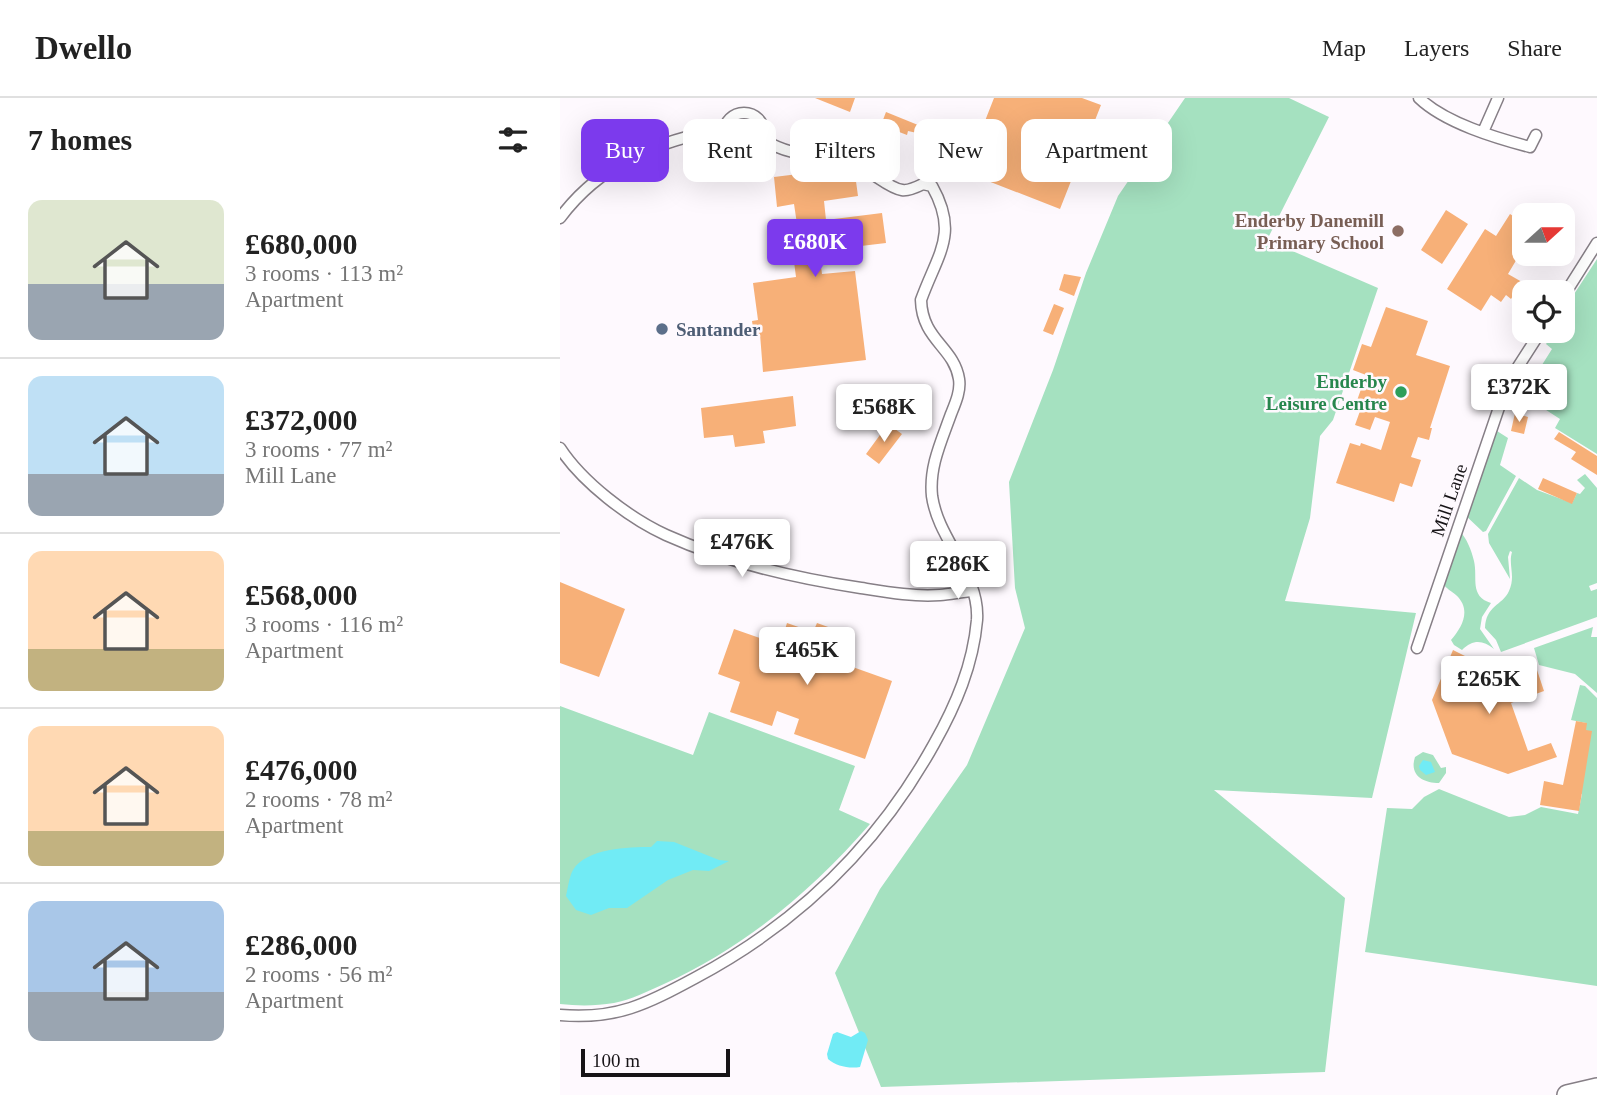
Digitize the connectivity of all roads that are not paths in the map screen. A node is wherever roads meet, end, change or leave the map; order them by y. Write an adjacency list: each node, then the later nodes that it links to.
1 (1419, 98): 5 (street)
2 (1498, 98): 5 (street)
3 (730, 119): 4 (street)
4 (757, 119)
5 (1483, 132): 6 (street)
6 (1536, 135)
7 (683, 138): 9 (street)
8 (776, 147): 14 (street)
9 (560, 218)
10 (1597, 243): 11 (street)
11 (1574, 280)
12 (1533, 343): 15 (street, Mill Lane)
13 (560, 447): 14 (street)
14 (972, 591): 16 (street)
15 (1417, 648)
16 (560, 1015)
17 (1597, 1088): 18 (highway)
18 (1567, 1095)

